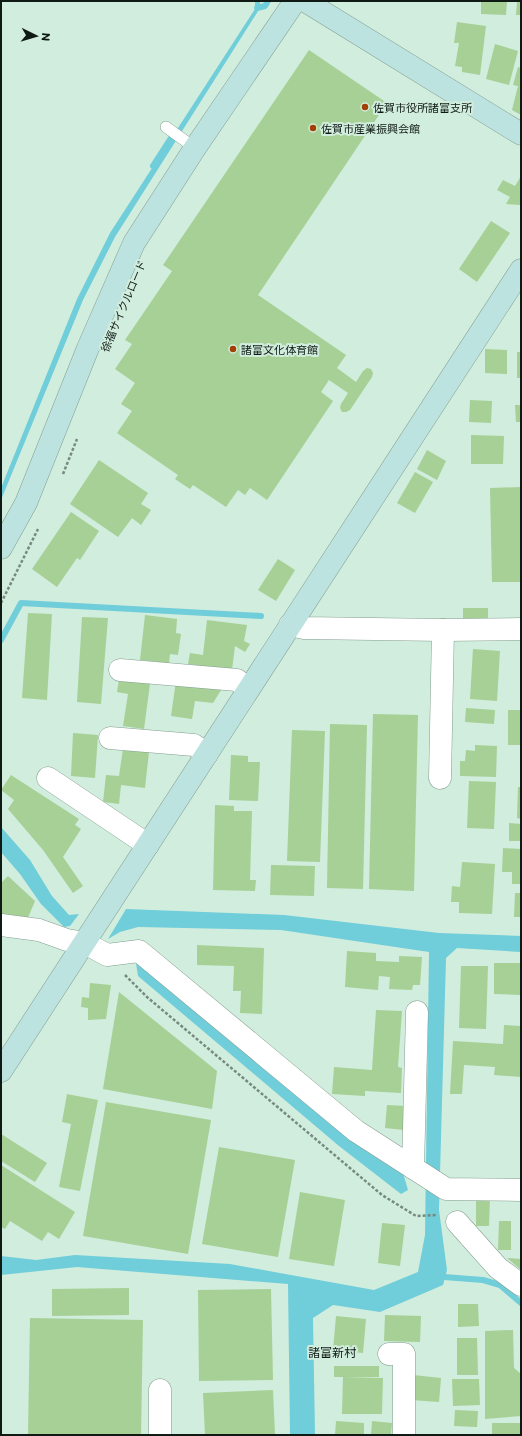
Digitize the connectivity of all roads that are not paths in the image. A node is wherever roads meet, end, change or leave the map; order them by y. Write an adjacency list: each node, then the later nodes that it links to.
1 (294, 1): 5 (street)
2 (305, 1): 4 (street)
3 (166, 127): 5 (lane)
4 (521, 134)
5 (189, 144): 7 (street)
6 (521, 270): 8 (street)
7 (1, 548)
8 (290, 625): 10 (street); 12 (street)
9 (521, 629): 10 (street)
10 (443, 630): 16 (street)
11 (120, 670): 12 (street)
12 (248, 689): 14 (street)
13 (110, 738): 14 (street)
14 (207, 754): 17 (street)
15 (48, 778): 17 (street)
16 (440, 778)
17 (148, 845): 19 (street)
18 (1, 925): 19 (street)
19 (85, 943): 21 (street); 22 (street)
20 (417, 1012): 22 (street)
21 (1, 1071)
22 (416, 1170): 23 (street)
23 (521, 1190)
24 (450, 1218): 25 (street)
25 (521, 1285)
26 (389, 1354): 29 (street)
27 (160, 1390): 28 (street)
28 (160, 1435)
29 (404, 1435)

